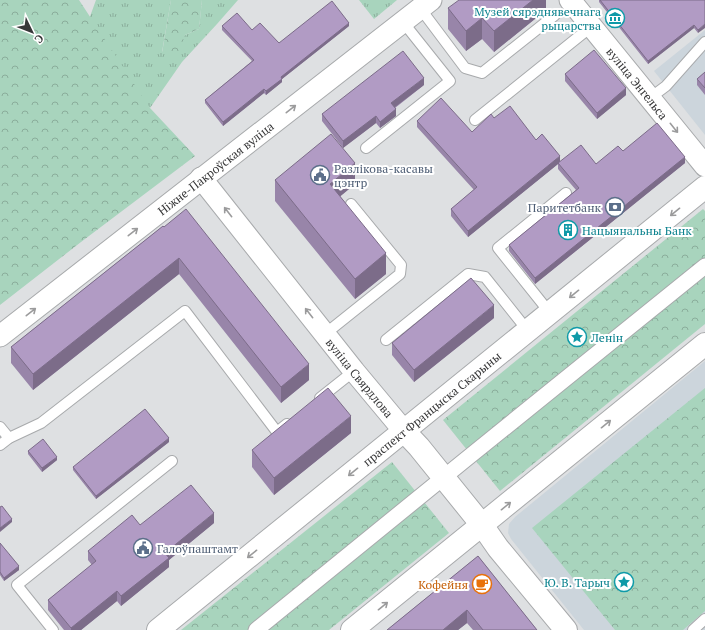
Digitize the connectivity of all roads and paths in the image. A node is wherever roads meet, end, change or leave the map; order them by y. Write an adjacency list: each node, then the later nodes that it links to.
1 (570, 0): 5 (street, вуліца Энгельса)
2 (425, 4): 3 (lane); 4 (street, Ніжне-Пакроўская вуліца)
3 (555, 15)
4 (403, 22): 9 (lane); 11 (street, Ніжне-Пакроўская вуліца, one-way to 4)
5 (592, 26): 7 (street, вуліца Энгельса); 8 (lane)
6 (705, 42): 7 (lane)
7 (650, 98): 10 (street, вуліца Энгельса, one-way to 10)
8 (475, 120)
9 (366, 148)
10 (705, 166)
11 (201, 178): 18 (street, вуліца Свярдлова, one-way to 11); 19 (street, Ніжне-Пакроўская вуліца, one-way to 11)
12 (705, 187): 16 (street, праспект Францыска Скарыны, one-way to 16)
13 (566, 193): 16 (lane)
14 (351, 204): 18 (lane)
15 (705, 266): 30 (street)
16 (550, 313): 17 (street, праспект Францыска Скарыны)
17 (528, 331): 20 (lane); 26 (street, праспект Францыска Скарыны)
18 (325, 334): 22 (street, вуліца Свярдлова)
19 (0, 336)
20 (386, 340)
21 (705, 344): 31 (street, one-way to 21)
22 (354, 371): 23 (lane); 26 (street, вуліца Свярдлова)
23 (315, 402)
24 (296, 417): 27 (lane)
25 (0, 427): 27 (lane)
26 (404, 431): 30 (street, вуліца Свярдлова); 34 (street, праспект Францыска Скарыны, one-way to 34)
27 (9, 438): 28 (lane)
28 (0, 445)
29 (172, 461): 33 (lane)
30 (443, 477): 31 (street, вуліца Свярдлова); 35 (street)
31 (482, 525): 36 (street, one-way to 31); 37 (street, вуліца Свярдлова)
32 (705, 620): 38 (lane)
33 (53, 630)
34 (158, 630)
35 (256, 630)
36 (352, 630)
37 (566, 630)
38 (693, 630)

